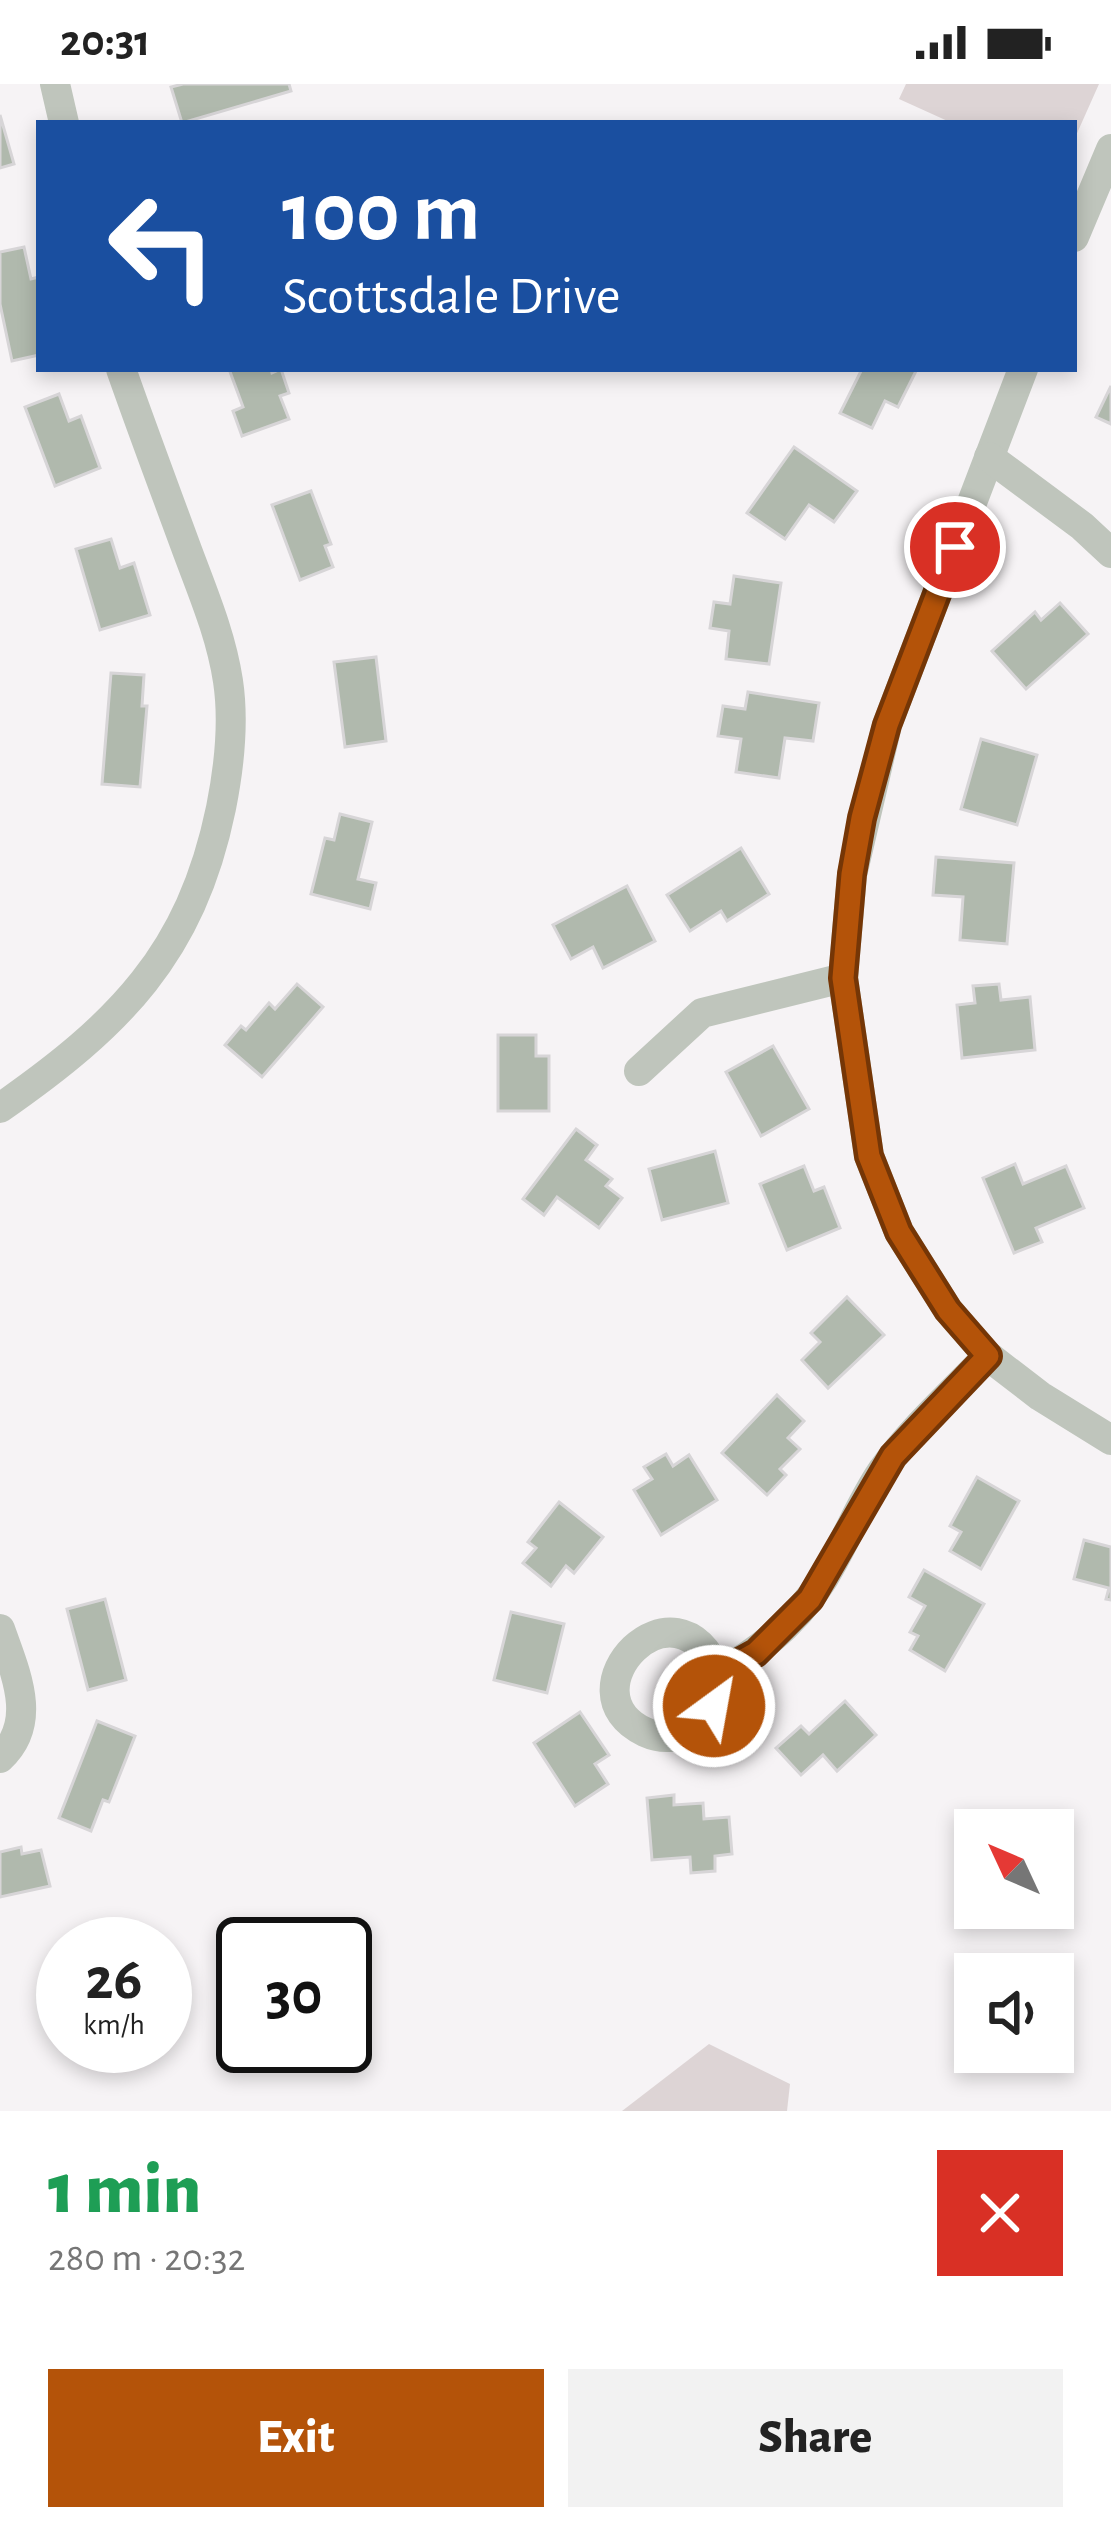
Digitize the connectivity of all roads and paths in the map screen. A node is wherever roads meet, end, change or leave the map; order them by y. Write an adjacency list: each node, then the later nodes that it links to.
1 (55, 84): 2 (street)
2 (63, 120)
3 (1111, 149): 4 (street)
4 (1077, 230)
5 (122, 372): 11 (street)
6 (1022, 372): 7 (street)
7 (989, 458): 8 (street); 9 (street)
8 (1111, 553)
9 (843, 978): 10 (street); 12 (street)
10 (639, 1071)
11 (0, 1108)
12 (988, 1356): 13 (street); 15 (street)
13 (1111, 1440)
14 (0, 1629): 16 (street)
15 (718, 1674)
16 (0, 1759)

